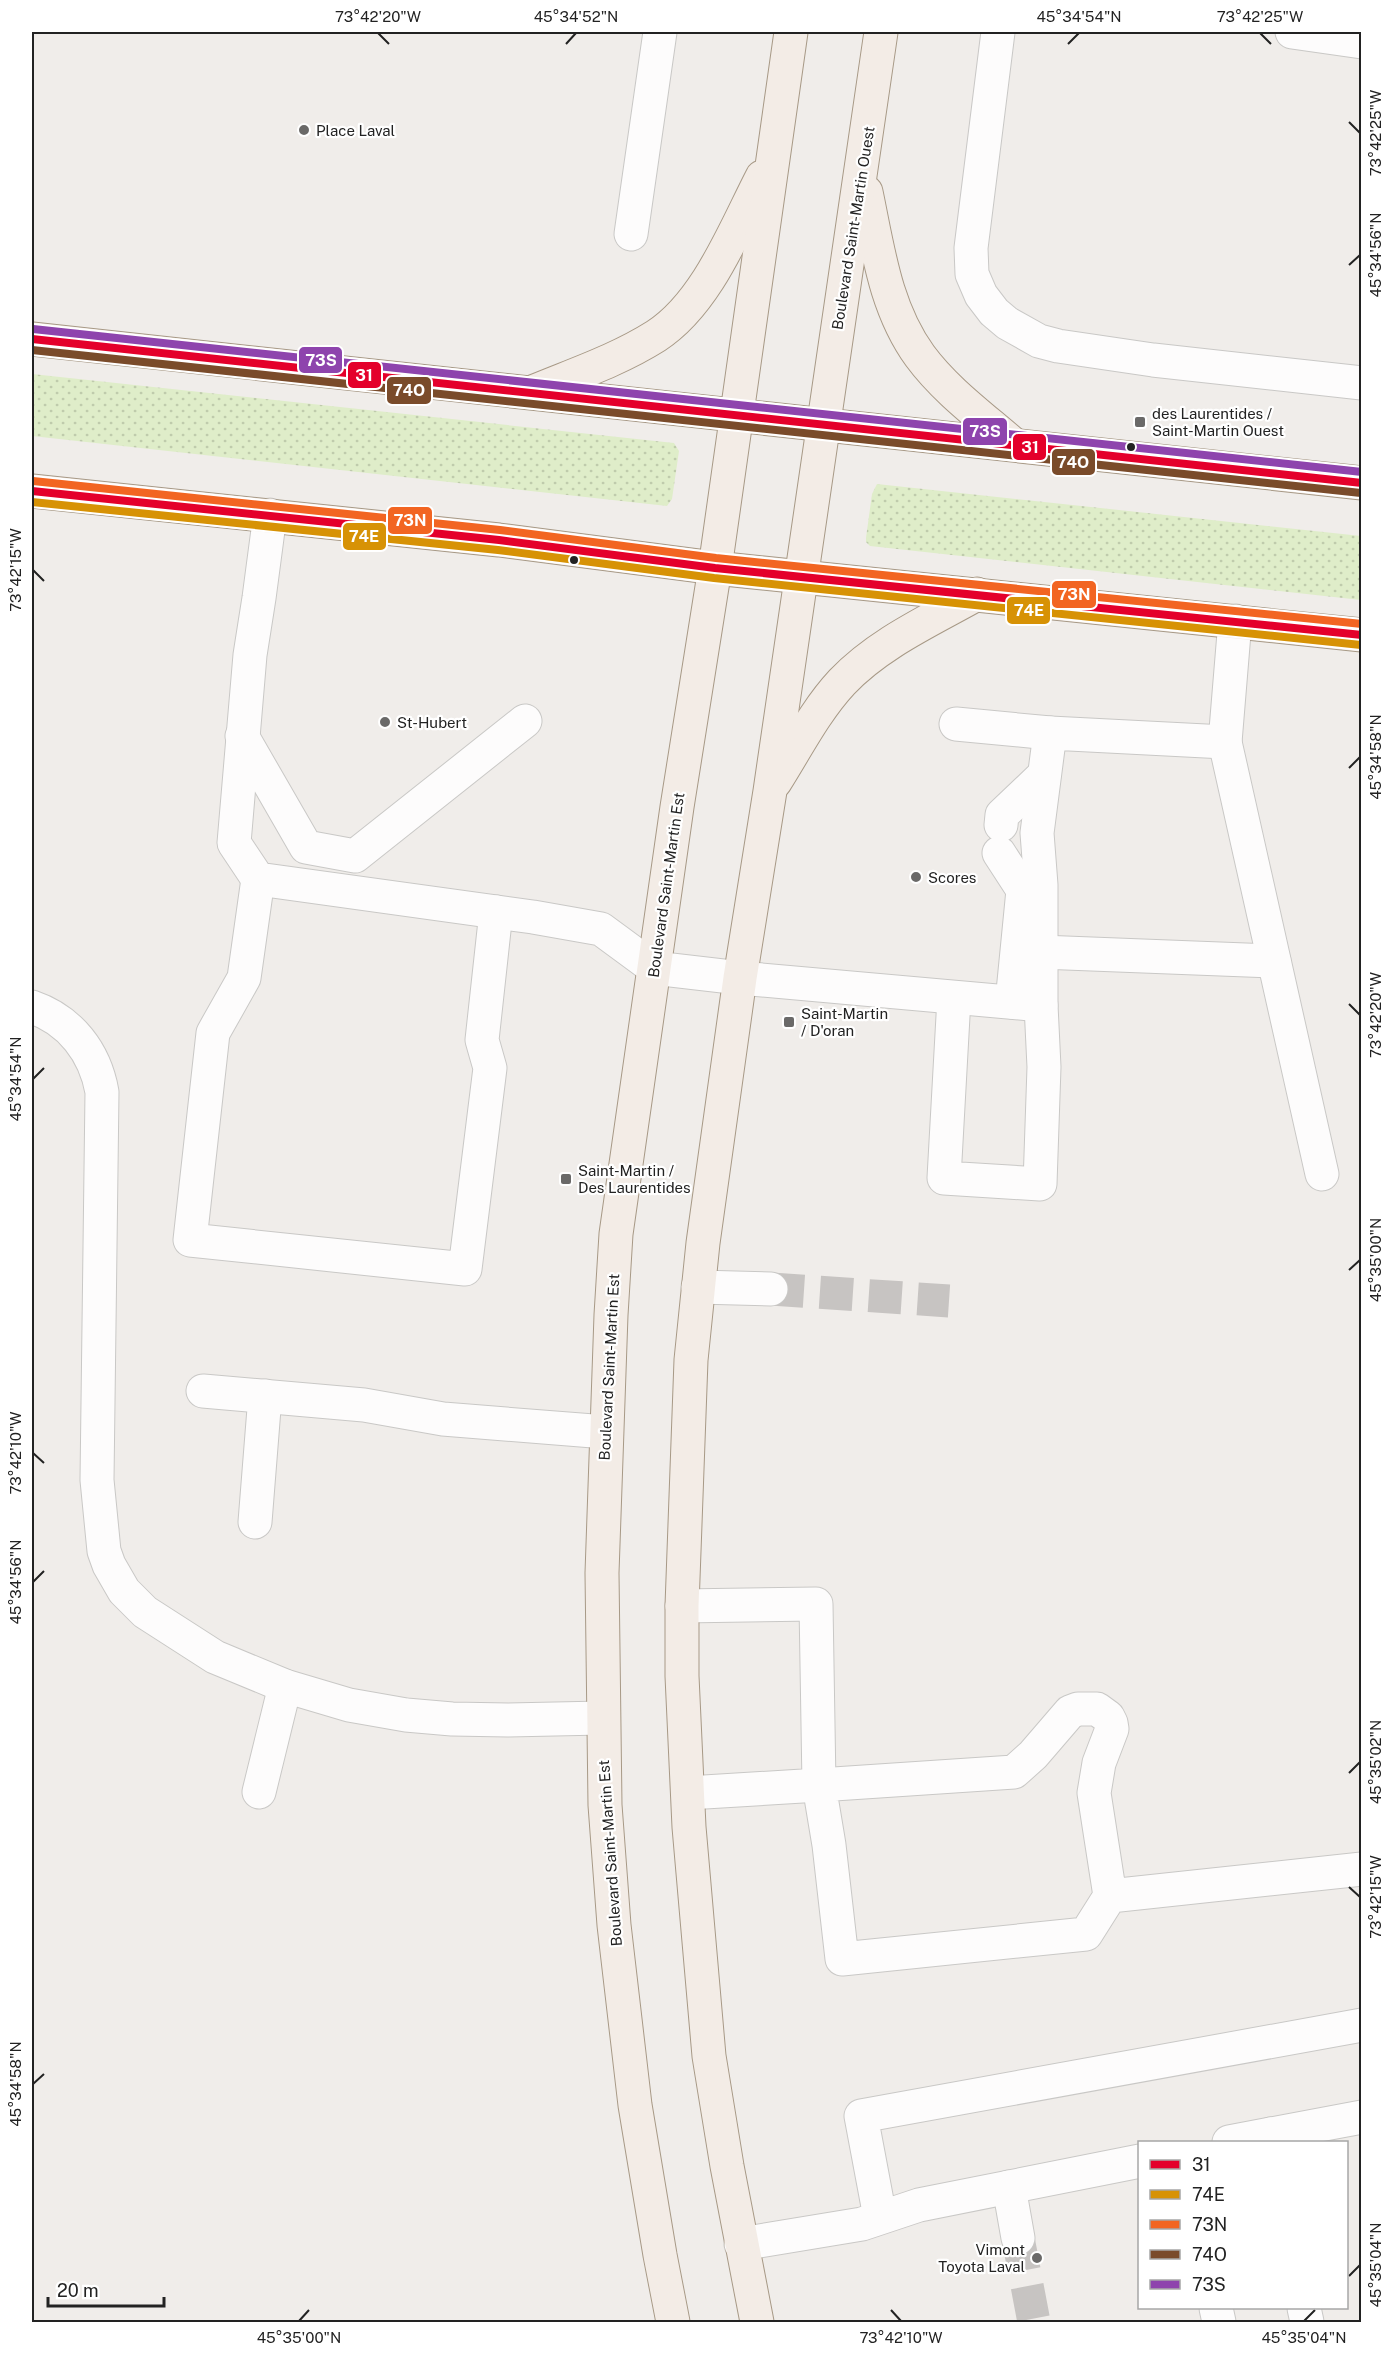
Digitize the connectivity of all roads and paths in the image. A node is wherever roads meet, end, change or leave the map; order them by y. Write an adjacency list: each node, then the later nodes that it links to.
1 (660, 32): 9 (lane)
2 (791, 32): 7 (main road)
3 (881, 32): 8 (main road, Boulevard Saint-Martin Ouest)
4 (998, 32): 11 (lane)
5 (1292, 32): 6 (lane)
6 (1362, 42)
7 (774, 153): 12 (main road); 13 (main road)
8 (862, 173): 14 (main road, Boulevard Saint-Martin Ouest); 15 (main road)
9 (631, 234)
10 (32, 339): 12 (main road)
11 (1362, 383)
12 (530, 393): 13 (main road)
13 (737, 416): 14 (main road); 19 (main road, Boulevard Saint-Martin Est)
14 (822, 424): 15 (main road); 20 (main road)
15 (1013, 444): 16 (main road)
16 (1362, 483)
17 (32, 491): 18 (main road)
18 (270, 515): 19 (main road); 27 (lane)
19 (715, 568): 20 (main road); 35 (main road, Boulevard Saint-Martin Est)
20 (801, 577): 21 (main road); 30 (main road)
21 (977, 594): 22 (main road); 30 (main road)
22 (1236, 621): 23 (main road); 28 (lane)
23 (1362, 635)
24 (525, 721): 27 (lane)
25 (956, 724): 26 (lane)
26 (1050, 733): 28 (lane); 29 (lane)
27 (242, 736): 31 (lane)
28 (1225, 742): 34 (lane)
29 (1044, 775): 33 (lane); 38 (lane)
30 (770, 791): 36 (main road)
31 (258, 879): 32 (lane); 32 (lane)
32 (496, 912): 35 (lane)
33 (1040, 952): 34 (lane); 38 (lane)
34 (1274, 962): 40 (lane)
35 (654, 968): 36 (lane); 45 (main road, Boulevard Saint-Martin Est)
36 (740, 978): 37 (lane); 41 (main road)
37 (954, 998): 38 (lane); 38 (lane)
38 (1027, 1003)
39 (32, 1007): 48 (lane)
40 (1322, 1174)
41 (698, 1287): 42 (lane); 47 (main road)
42 (771, 1289)
43 (203, 1391): 44 (lane)
44 (265, 1396): 45 (lane); 46 (lane)
45 (606, 1432): 49 (main road, Boulevard Saint-Martin Est)
46 (255, 1522)
47 (682, 1606): 50 (lane); 52 (main road)
48 (285, 1686): 49 (lane); 51 (lane)
49 (602, 1718): 64 (main road, Boulevard Saint-Martin Est)
50 (819, 1785): 52 (lane); 54 (lane); 54 (lane)
51 (259, 1791)
52 (688, 1793): 63 (main road)
53 (1362, 1869): 54 (lane)
54 (1110, 1896)
55 (1362, 2025): 61 (lane)
56 (1362, 2117): 57 (lane)
57 (1272, 2138): 58 (lane)
58 (1239, 2141)
59 (1138, 2161): 60 (lane)
60 (1009, 2187): 61 (lane); 62 (lane)
61 (880, 2217): 63 (lane)
62 (1018, 2238)
63 (741, 2244): 65 (main road)
64 (673, 2322)
65 (757, 2322)

